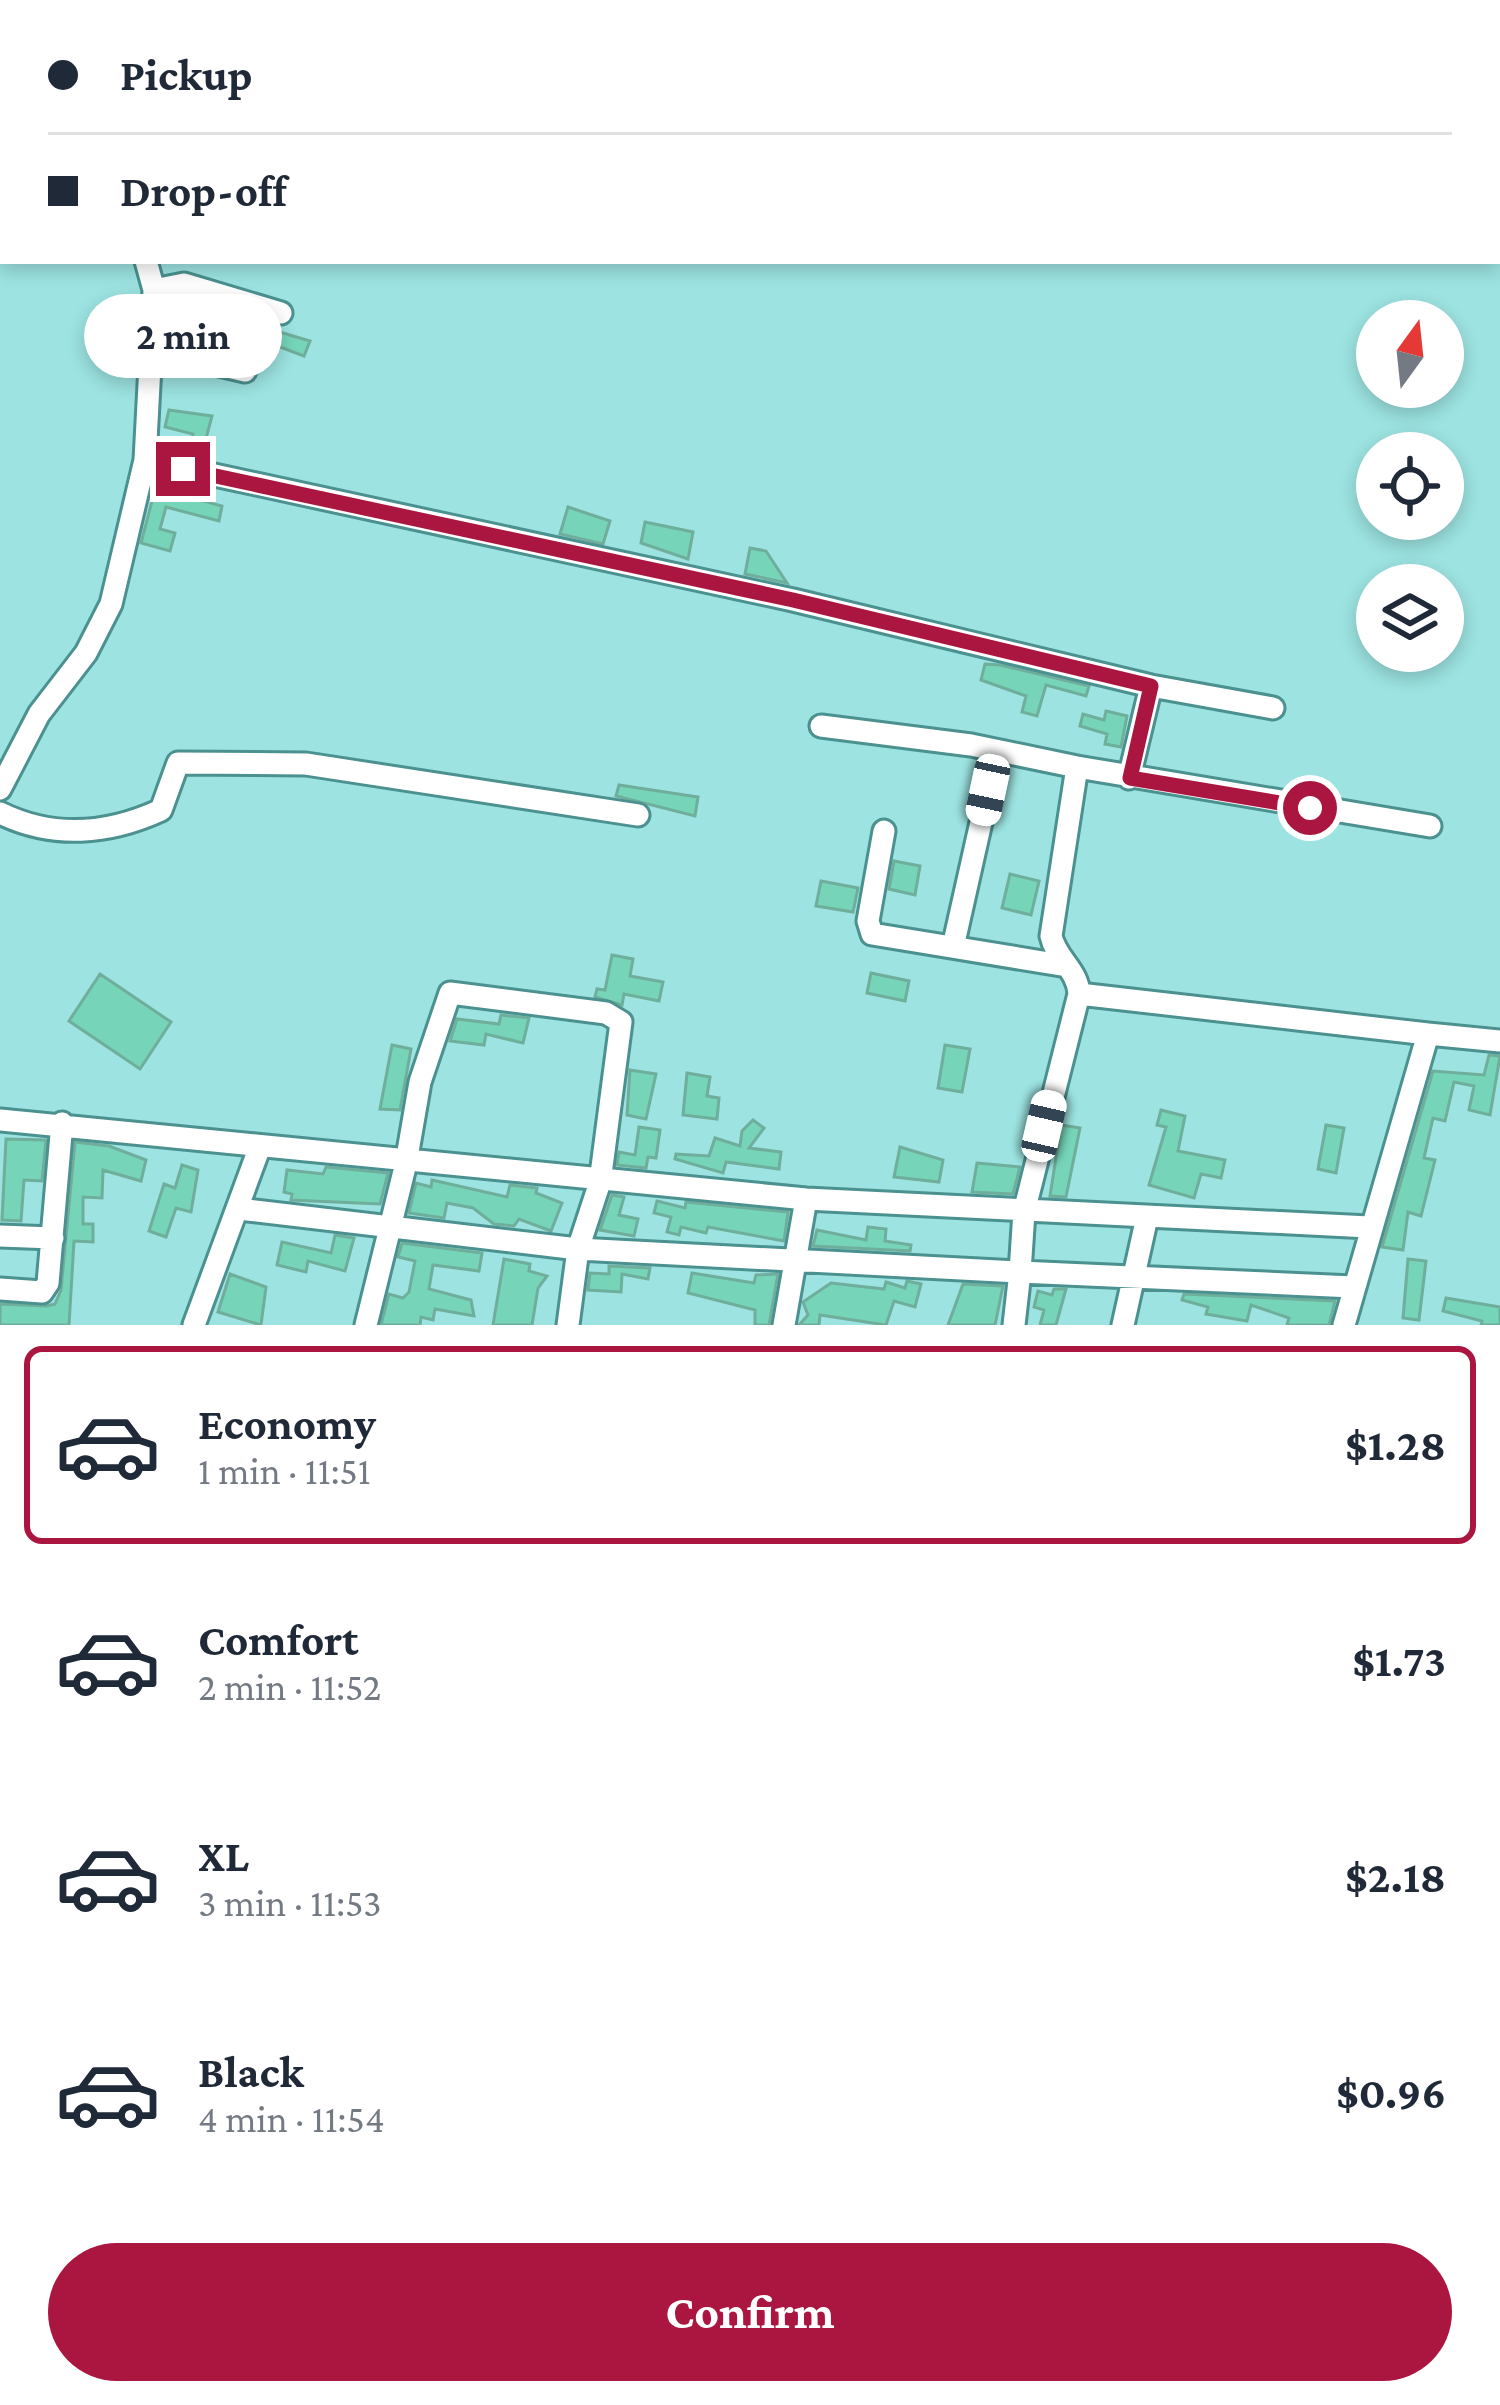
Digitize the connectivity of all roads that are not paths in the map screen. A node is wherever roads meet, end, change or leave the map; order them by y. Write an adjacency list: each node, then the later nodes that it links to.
1 (147, 264): 2 (street)
2 (154, 290): 3 (street); 4 (street)
3 (281, 313)
4 (147, 348): 5 (street); 6 (street)
5 (245, 371)
6 (145, 460): 7 (street); 13 (street)
7 (1151, 686): 8 (street); 12 (street)
8 (1273, 708)
9 (821, 726): 10 (street)
10 (997, 751): 11 (street); 18 (street)
11 (1077, 767): 12 (street); 19 (street)
12 (1130, 778): 16 (street)
13 (0, 789)
14 (0, 813): 15 (street)
15 (638, 815)
16 (1430, 826)
17 (884, 831): 18 (street)
18 (953, 947): 19 (street)
19 (1068, 966): 20 (street)
20 (1079, 994): 21 (street); 30 (street)
21 (1428, 1034): 22 (street); 32 (street)
22 (1500, 1041)
23 (0, 1120): 24 (street)
24 (62, 1123): 25 (street); 35 (street)
25 (259, 1148): 26 (street); 29 (street)
26 (406, 1162): 27 (street); 27 (street); 33 (street)
27 (600, 1182): 28 (street); 36 (street)
28 (806, 1199): 30 (street); 37 (street)
29 (238, 1209): 33 (street); 42 (street)
30 (1024, 1212): 31 (street); 38 (street)
31 (1147, 1217): 32 (street); 39 (street)
32 (1369, 1227): 40 (street)
33 (388, 1231): 36 (street); 43 (street)
34 (0, 1235): 35 (street)
35 (53, 1238): 41 (street)
36 (578, 1249): 37 (street); 44 (street)
37 (795, 1262): 38 (street); 45 (street)
38 (1020, 1272): 39 (street); 46 (street)
39 (1134, 1277): 40 (street); 47 (street)
40 (1353, 1286): 48 (street)
41 (0, 1289)
42 (194, 1325)
43 (366, 1325)
44 (568, 1325)
45 (784, 1325)
46 (1014, 1325)
47 (1123, 1325)
48 (1344, 1325)

